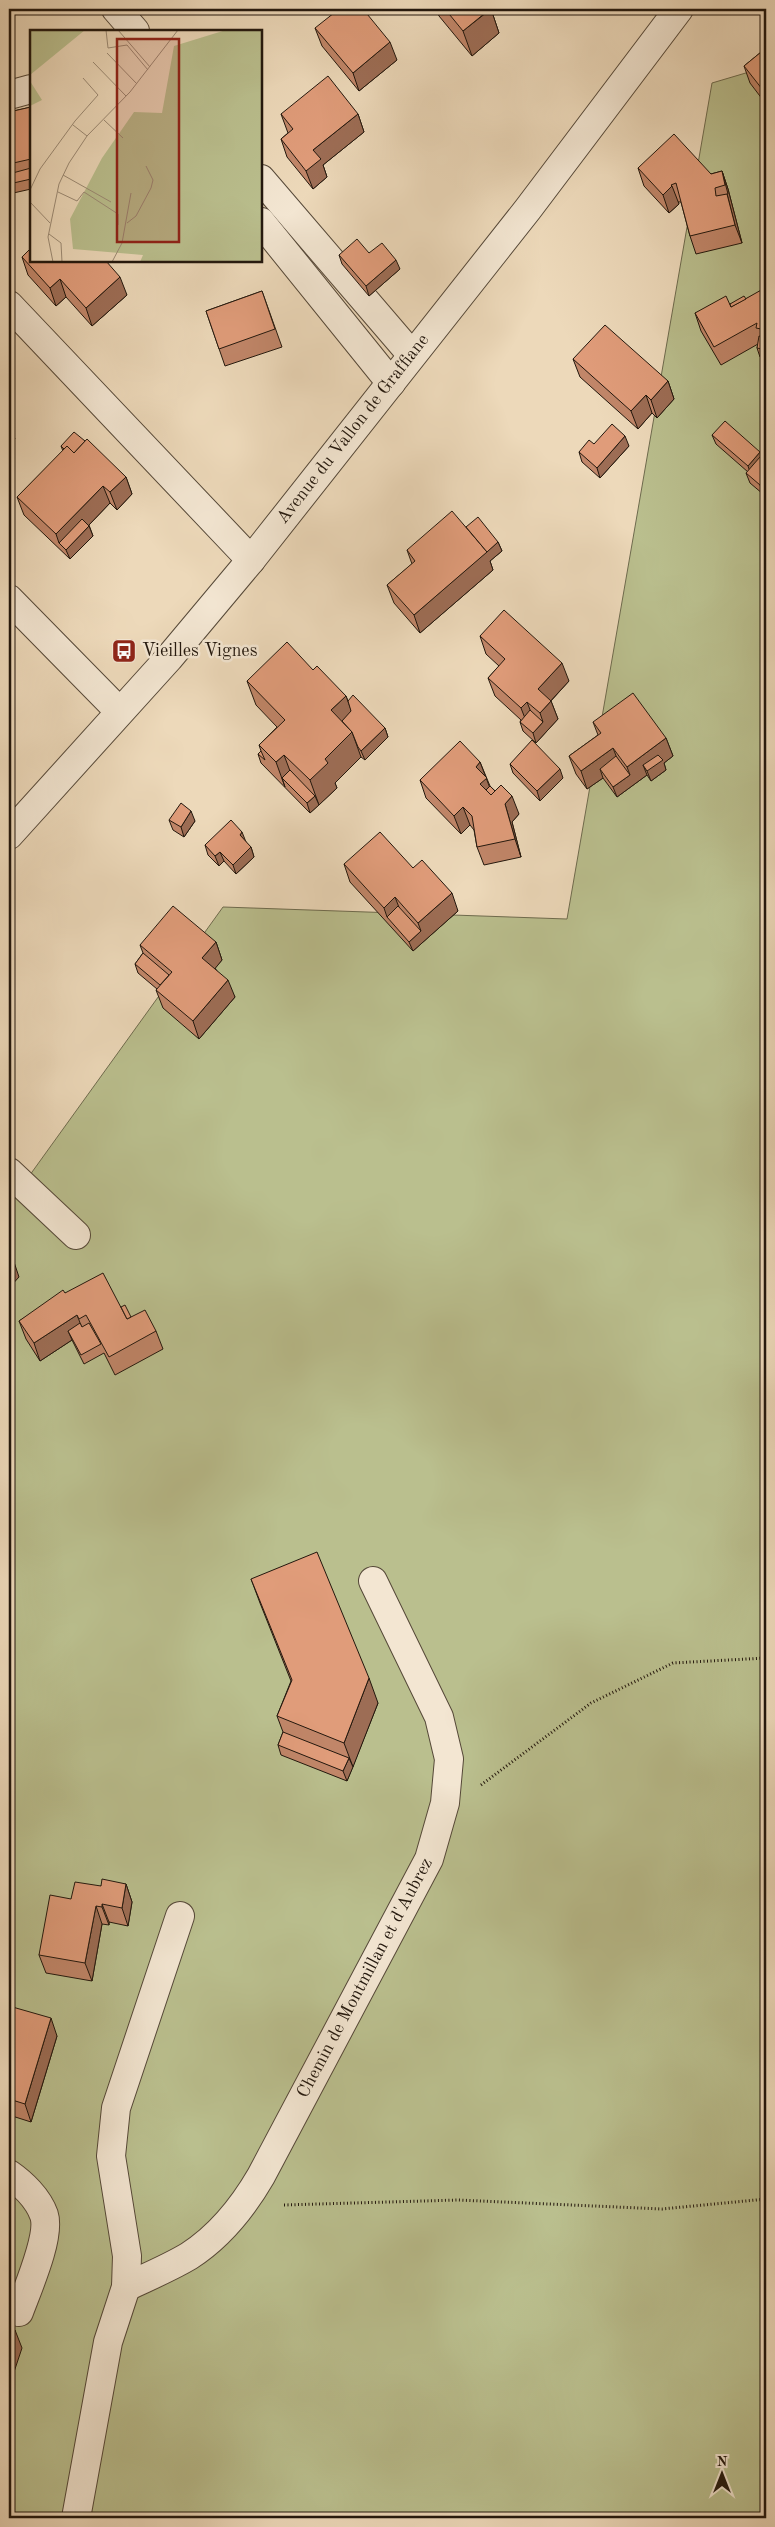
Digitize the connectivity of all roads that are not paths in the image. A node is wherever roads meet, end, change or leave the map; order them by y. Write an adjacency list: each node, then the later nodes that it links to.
1 (116, 9): 3 (street)
2 (679, 9): 9 (street, Avenue du Vallon de Graffiane)
3 (134, 30)
4 (30, 89): 5 (street)
5 (9, 95)
6 (262, 180): 9 (street)
7 (262, 223): 10 (street)
8 (9, 305): 11 (street)
9 (411, 354): 10 (street, Avenue du Vallon de Graffiane)
10 (390, 383): 11 (street, Avenue du Vallon de Graffiane)
11 (251, 560): 13 (street, Avenue du Vallon de Graffiane)
12 (9, 599): 13 (street)
13 (119, 711): 14 (street, Avenue du Vallon de Graffiane)
14 (9, 835)
15 (9, 1172): 16 (street)
16 (76, 1236)
17 (373, 1581): 20 (street, Chemin de Montmillan et d'Aubrez)
18 (180, 1916): 20 (street)
19 (9, 2174): 21 (street)
20 (126, 2287): 22 (street)
21 (19, 2312)
22 (76, 2518)

